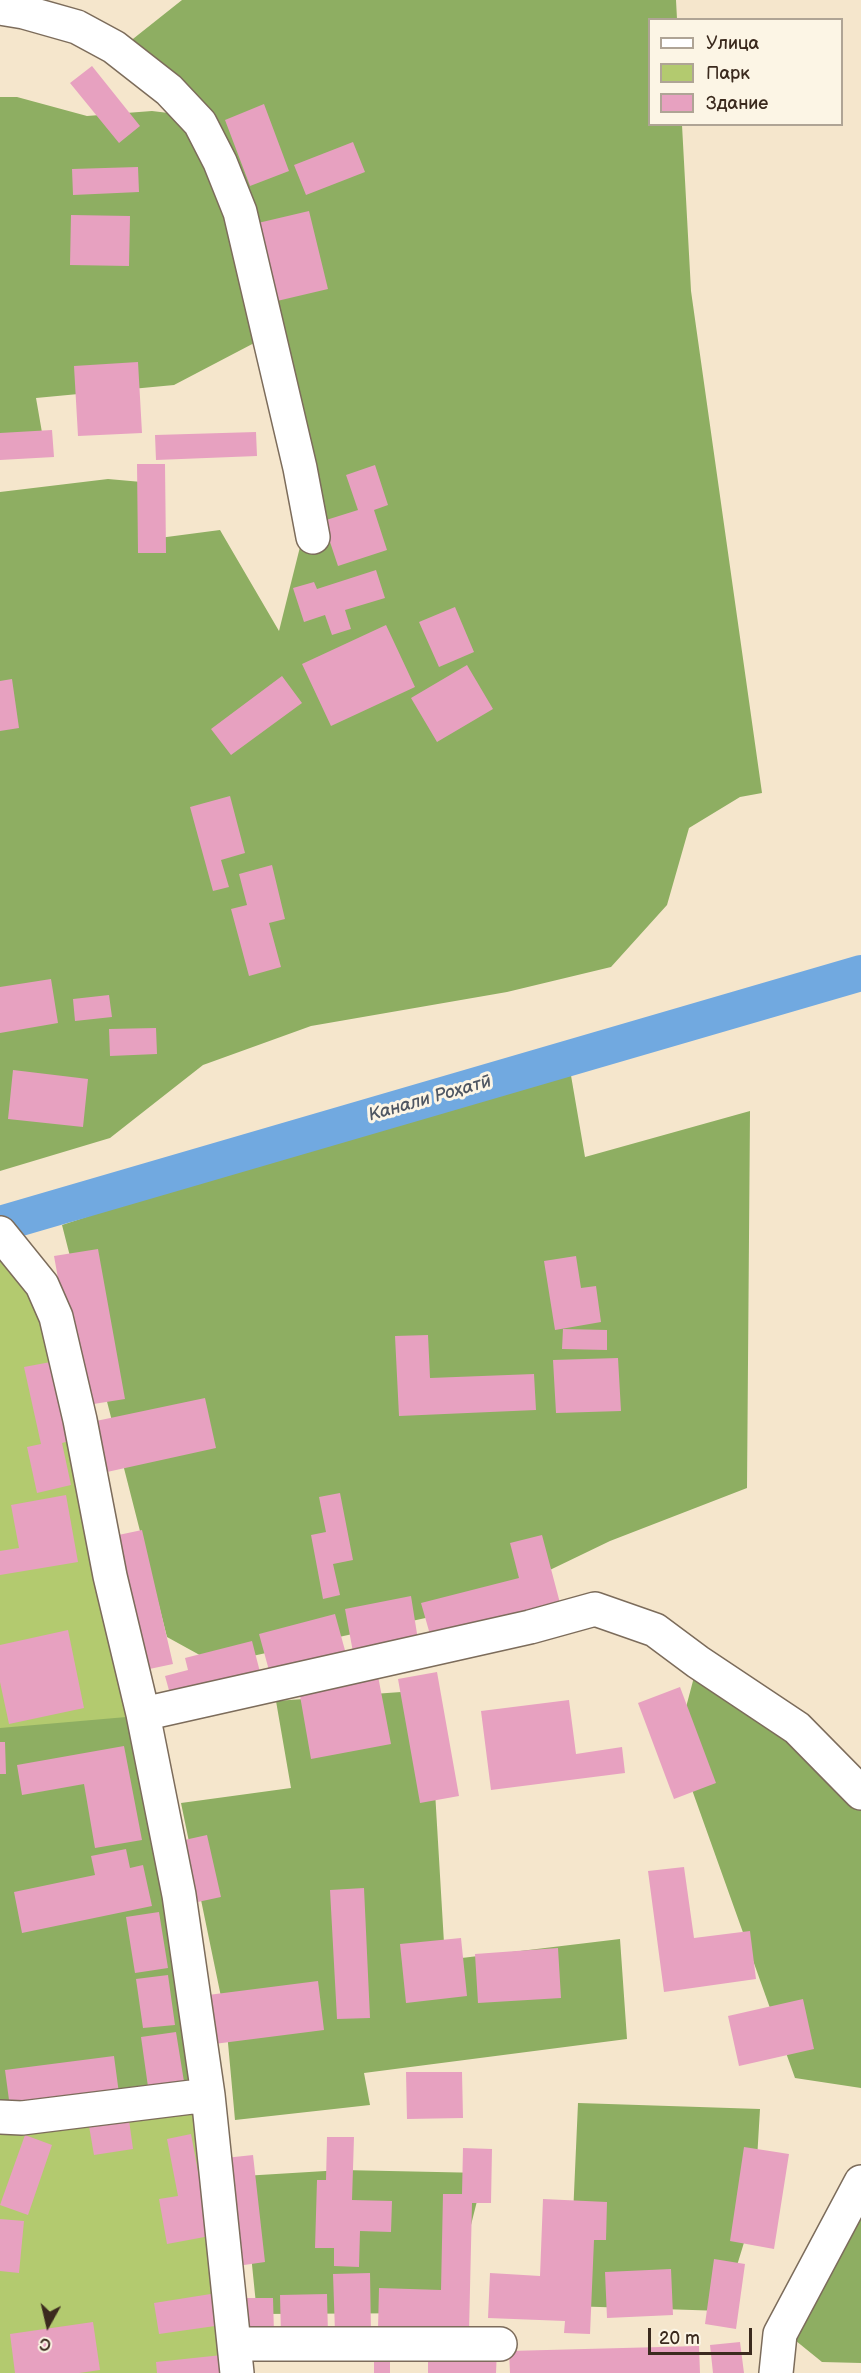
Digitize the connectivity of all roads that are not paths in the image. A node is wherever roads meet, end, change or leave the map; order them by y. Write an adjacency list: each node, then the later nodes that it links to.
1 (0, 8): 2 (street)
2 (313, 537)
3 (0, 1233): 4 (street)
4 (143, 1714): 5 (street); 6 (street)
5 (861, 1793)
6 (208, 2095): 7 (street); 10 (street)
7 (0, 2117)
8 (861, 2182): 11 (street)
9 (500, 2344): 10 (street)
10 (236, 2359)
11 (776, 2373)

